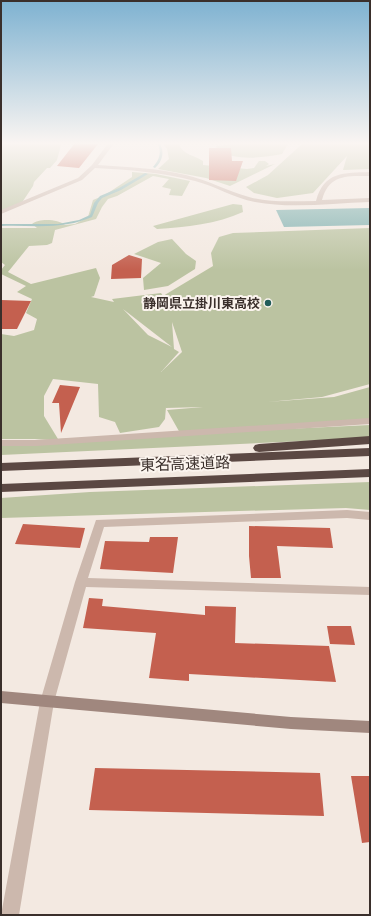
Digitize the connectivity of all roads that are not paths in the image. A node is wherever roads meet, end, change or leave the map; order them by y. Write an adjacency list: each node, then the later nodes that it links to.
1 (66, 185): 6 (street)
2 (211, 185): 5 (street)
3 (327, 185): 5 (street)
4 (370, 200): 5 (street)
5 (319, 201)
6 (1, 212)
7 (370, 421): 9 (street)
8 (370, 440): 11 (highway)
9 (1, 443)
10 (370, 452): 11 (highway, 東名高速道路)
11 (48, 464): 12 (highway, 東名高速道路)
12 (1, 467)
13 (370, 473): 14 (highway, 東名高速道路)
14 (1, 488)
15 (370, 516): 16 (street)
16 (80, 582): 17 (street); 19 (street)
17 (370, 591)
18 (1, 697): 19 (street)
19 (47, 702): 20 (street); 21 (street)
20 (370, 727)
21 (10, 915)

